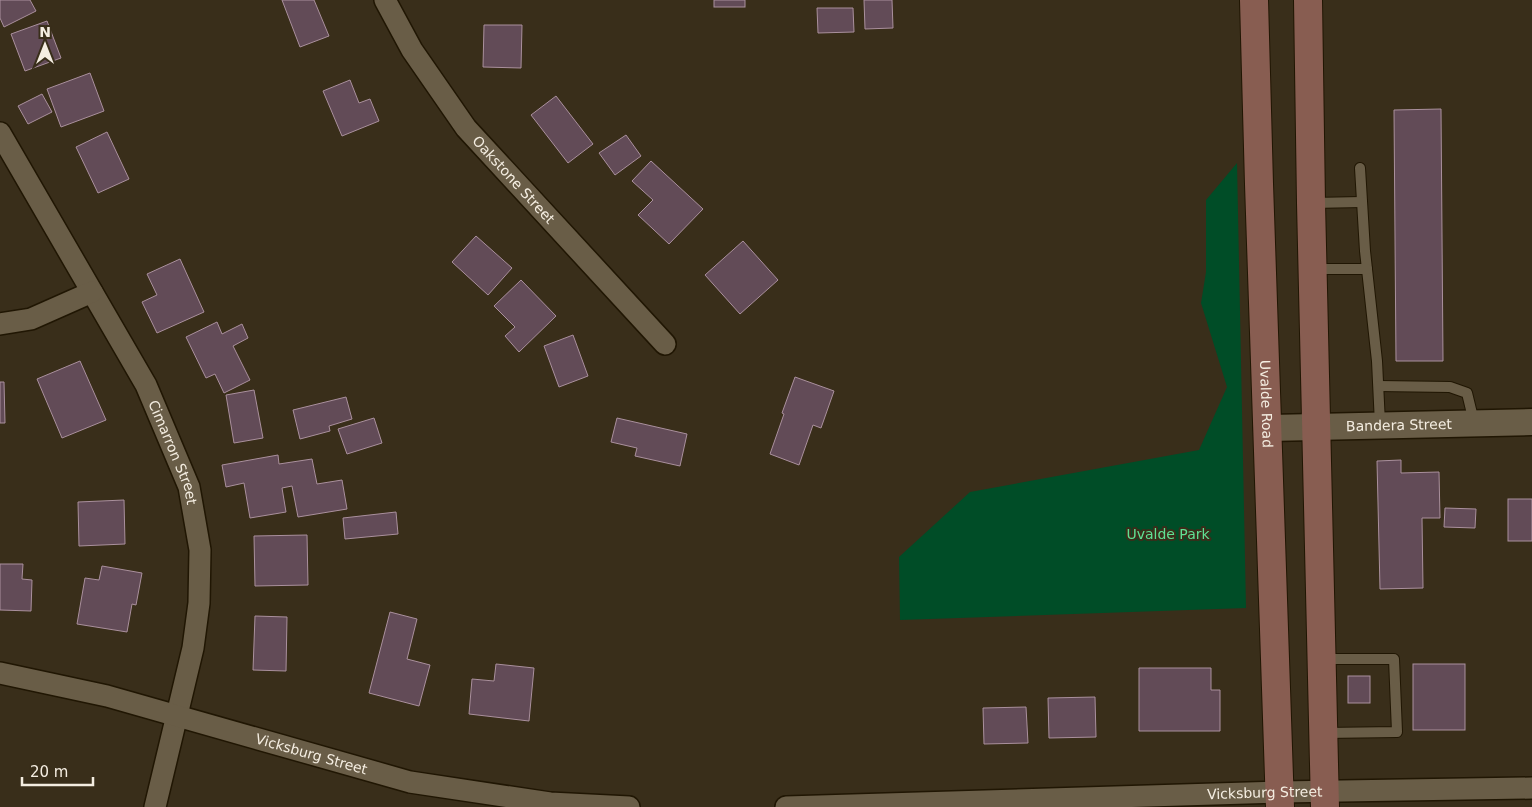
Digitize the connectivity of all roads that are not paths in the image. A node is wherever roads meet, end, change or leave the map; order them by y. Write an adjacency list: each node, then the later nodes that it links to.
1 (385, 0): 12 (street, Oakstone Street)
2 (1309, 12): 7 (main road)
3 (1255, 13): 18 (main road, Uvalde Road)
4 (0, 133): 10 (street, Cimarron Street)
5 (1360, 168): 6 (lane)
6 (1362, 202): 7 (lane); 9 (lane)
7 (1311, 203): 8 (main road)
8 (1312, 269): 9 (lane); 17 (main road)
9 (1367, 269): 13 (lane)
10 (92, 292): 11 (street); 21 (street, Cimarron Street)
11 (0, 324)
12 (665, 344)
13 (1378, 386): 15 (lane); 16 (lane)
14 (1532, 422): 15 (street, Bandera Street)
15 (1474, 423): 16 (street, Bandera Street)
16 (1380, 425): 17 (street, Bandera Street)
17 (1316, 427): 18 (street, Bandera Street); 19 (main road)
18 (1267, 428): 25 (main road, Uvalde Road)
19 (1322, 659): 22 (main road); 22 (lane)
20 (0, 673): 21 (street, Vicksburg Street)
21 (177, 716): 26 (street, Cimarron Street); 27 (street, Vicksburg Street)
22 (1323, 733): 24 (main road)
23 (1532, 788): 24 (street, Vicksburg Street)
24 (1325, 799): 25 (street, Vicksburg Street)
25 (1280, 800): 29 (street, Vicksburg Street)
26 (154, 807)
27 (629, 807)
28 (786, 807): 29 (street, Vicksburg Street)
29 (812, 807)

